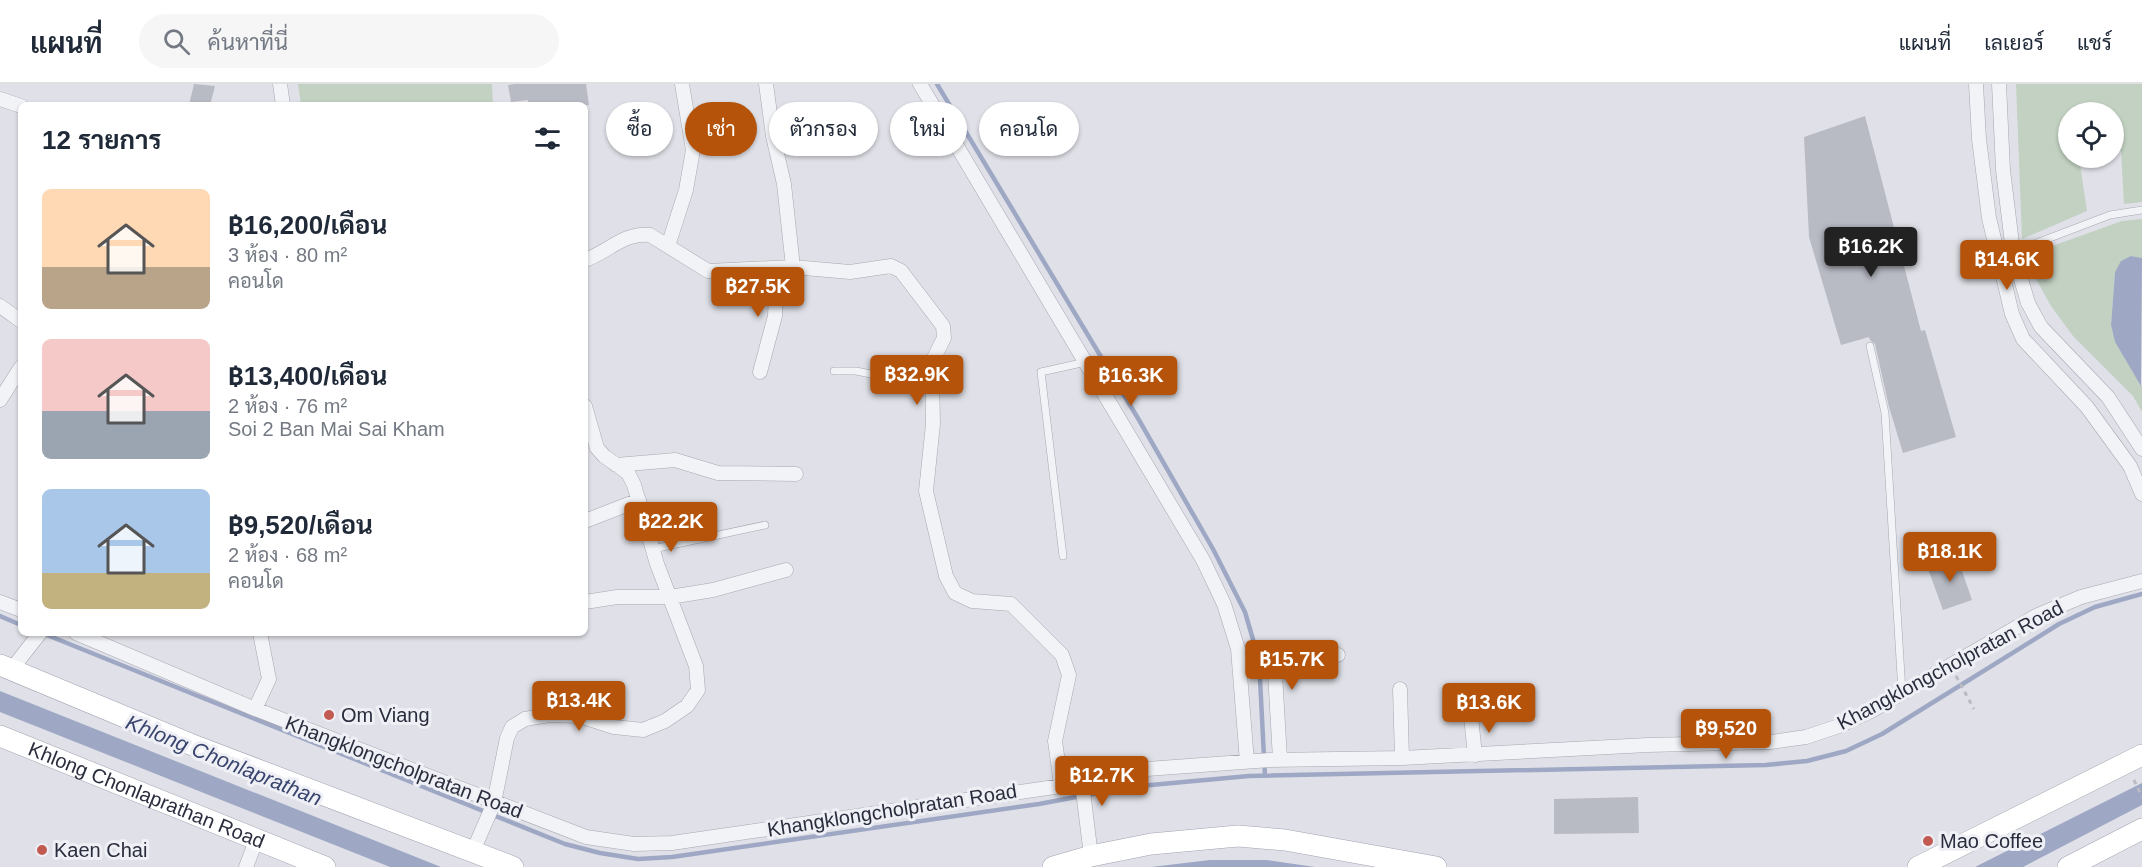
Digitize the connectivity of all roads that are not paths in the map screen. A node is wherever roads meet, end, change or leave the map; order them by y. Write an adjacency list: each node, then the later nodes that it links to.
1 (280, 84): 8 (street)
2 (682, 84): 11 (street)
3 (766, 84): 14 (street)
4 (920, 84): 19 (street)
5 (1976, 84): 29 (street)
6 (1999, 84): 12 (street)
7 (0, 99): 9 (street)
8 (283, 102)
9 (18, 105)
10 (2142, 210): 12 (lane)
11 (668, 246): 13 (street); 15 (street)
12 (2013, 252): 26 (street)
13 (588, 259)
14 (793, 267): 15 (street); 23 (street)
15 (777, 268): 22 (street)
16 (0, 306): 17 (street)
17 (18, 319)
18 (1870, 346): 47 (lane)
19 (1086, 362): 34 (lane); 55 (street)
20 (834, 371): 23 (lane)
21 (18, 372): 24 (street)
22 (760, 372)
23 (932, 374): 56 (street)
24 (0, 400)
25 (588, 416): 27 (street)
26 (2142, 449)
27 (616, 465): 28 (street); 30 (street)
28 (796, 474)
29 (2142, 494)
30 (639, 500): 31 (street); 33 (street)
31 (588, 520)
32 (765, 525): 33 (lane)
33 (653, 549): 37 (street)
34 (1063, 556)
35 (786, 570): 37 (street)
36 (2142, 581): 47 (street, Khangklongcholpratan Road)
37 (669, 597): 39 (street); 58 (street)
38 (0, 602): 40 (street)
39 (588, 602)
40 (18, 609)
41 (83, 636): 48 (street, Khangklongcholpratan Road)
42 (261, 636): 48 (street)
43 (36, 638): 45 (street)
44 (1338, 655): 54 (street)
45 (6, 668): 61 (main road)
46 (1400, 689): 53 (street)
47 (1902, 692): 51 (street, Khangklongcholpratan Road)
48 (255, 709): 58 (street, Khangklongcholpratan Road)
49 (1471, 717): 51 (street)
50 (0, 736): 60 (main road, Khlong Chonlaprathan Road)
51 (1475, 755): 53 (street, Khangklongcholpratan Road)
52 (2142, 755): 68 (main road)
53 (1402, 758): 54 (street, Khangklongcholpratan Road)
54 (1275, 760): 55 (street, Khangklongcholpratan Road)
55 (1247, 762): 57 (street, Khangklongcholpratan Road)
56 (1061, 784): 57 (street, Khangklongcholpratan Road); 58 (street, Khangklongcholpratan Road)
57 (1083, 787): 62 (street)
58 (492, 806): 61 (street)
59 (2142, 829): 69 (main road)
60 (257, 838): 63 (street); 64 (main road, Khlong Chonlaprathan Road)
61 (473, 851): 65 (main road)
62 (1091, 856): 66 (main road); 67 (main road)
63 (246, 867)
64 (325, 867)
65 (513, 867)
66 (1053, 867)
67 (1436, 867)
68 (1918, 867)
69 (2068, 867)

